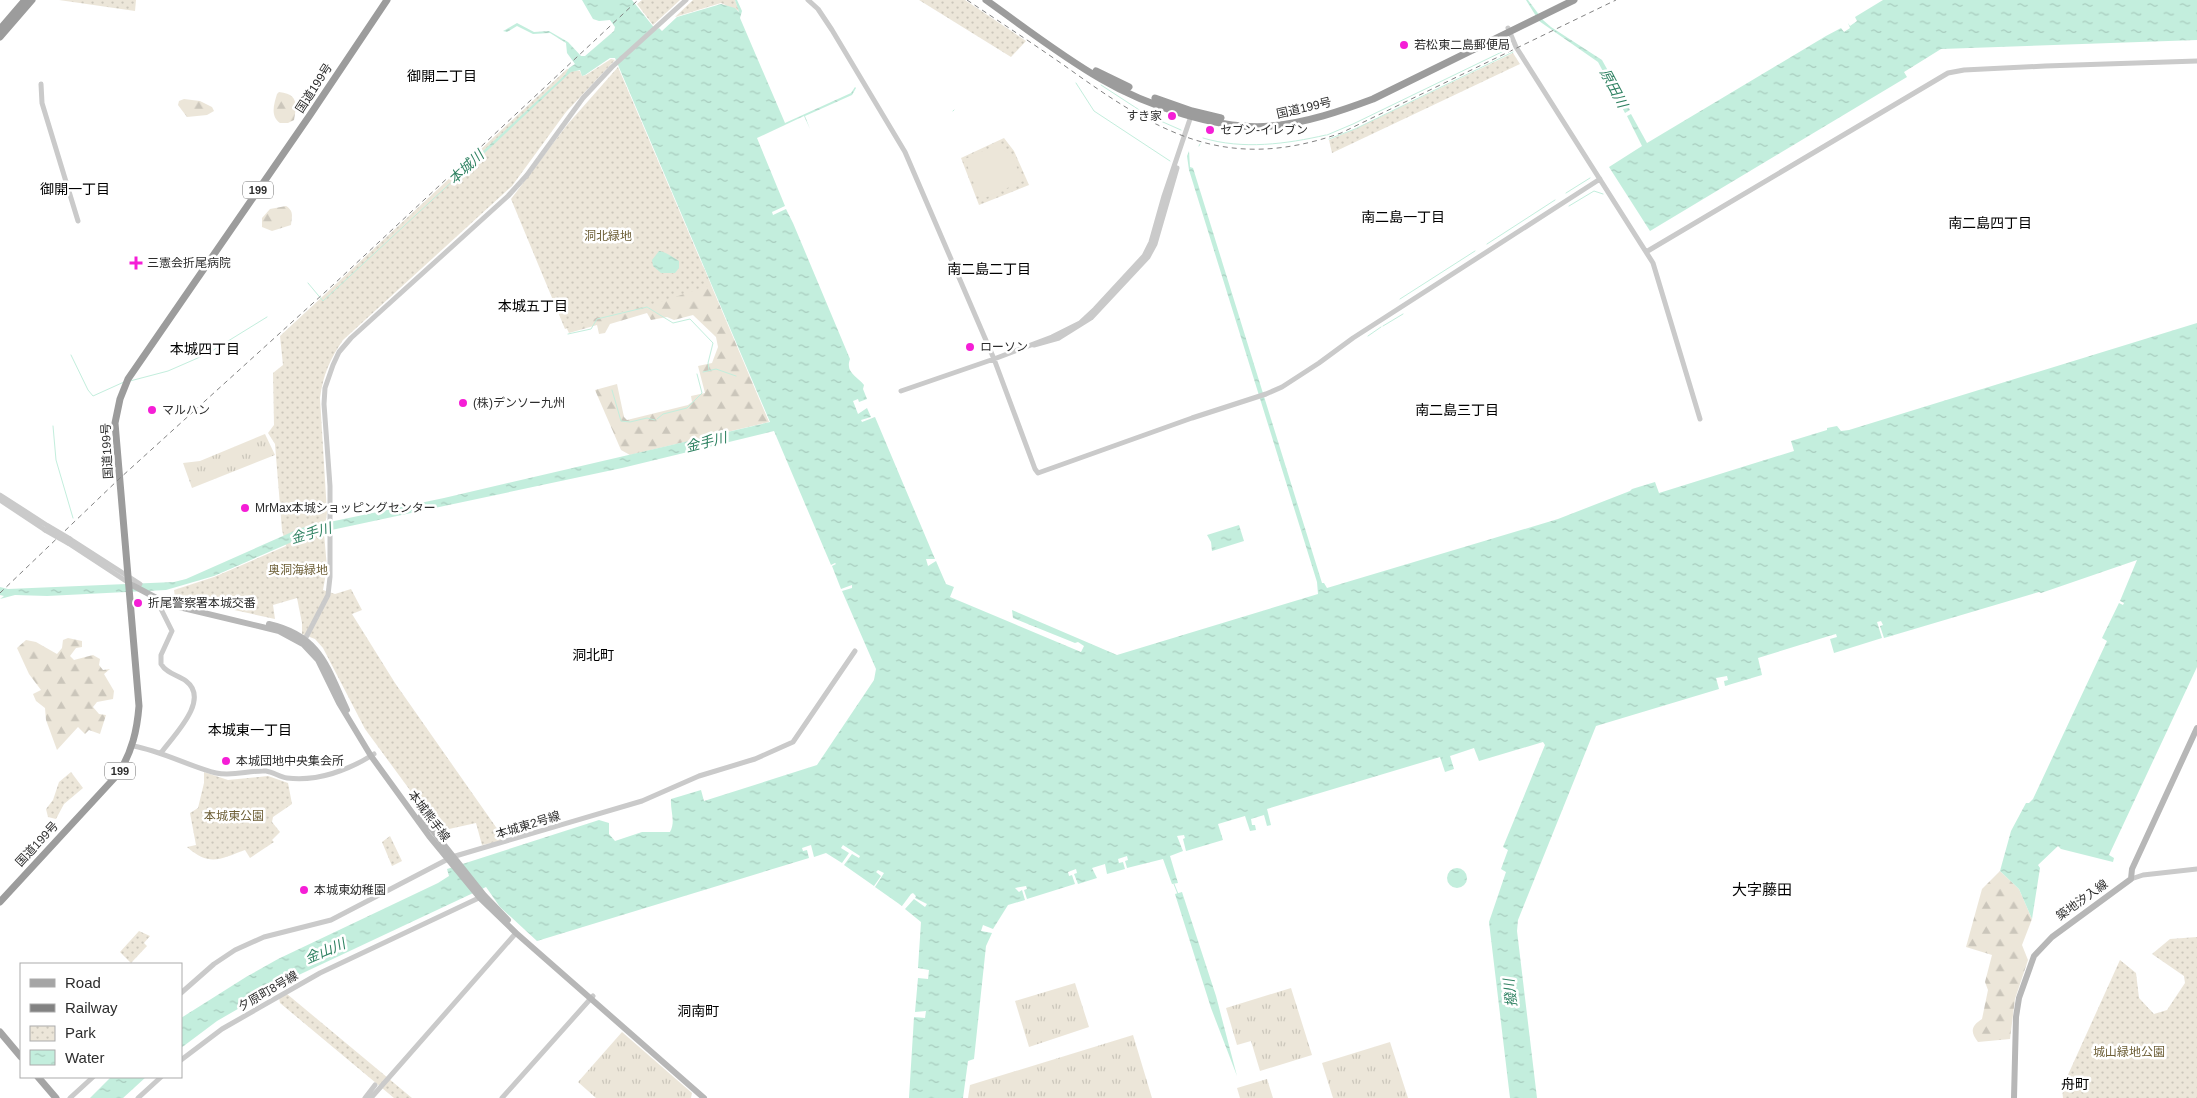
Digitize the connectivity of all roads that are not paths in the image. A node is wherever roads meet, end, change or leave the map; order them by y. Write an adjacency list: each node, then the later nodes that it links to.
1 (25, 0): 10 (highway)
2 (32, 0): 12 (highway)
3 (387, 0): 25 (highway, 国道199号 / 199)
4 (686, 0): 29 (street)
5 (808, 0): 19 (street)
6 (986, 0): 15 (highway, 国道199号)
7 (993, 0): 11 (highway, 国道199号)
8 (1566, 0): 11 (highway, 国道199号)
9 (1574, 0): 11 (highway, 国道199号)
10 (0, 29)
11 (1510, 30): 15 (highway, 国道199号); 16 (street)
12 (0, 37)
13 (2197, 61): 18 (street)
14 (41, 84): 17 (street)
15 (1191, 116): 19 (street)
16 (1600, 179): 18 (street); 19 (street)
17 (78, 221)
18 (1646, 252): 21 (street)
19 (994, 359): 20 (street)
20 (901, 391)
21 (1700, 419)
22 (0, 496): 24 (street)
23 (0, 500): 24 (street)
24 (46, 528): 25 (street, bridge)
25 (130, 581): 26 (street); 27 (main road, 本城熊手線); 32 (highway, 国道199号 / 199)
26 (140, 584): 27 (main road, 本城熊手線)
27 (154, 594): 28 (main road, 本城熊手線); 29 (main road, 本城熊手線)
28 (162, 601): 29 (main road, 本城熊手線); 33 (street)
29 (304, 641): 34 (main road, 本城熊手線)
30 (855, 651): 35 (street, 本城東2号線)
31 (2197, 728): 37 (main road)
32 (133, 746): 33 (street); 39 (highway, 国道199号 / 199)
33 (160, 753): 34 (street)
34 (373, 755): 35 (main road, 本城熊手線)
35 (450, 858): 38 (main road, 本城熊手線); 41 (street, 本城東2号線)
36 (2197, 869): 37 (street)
37 (2131, 879): 62 (main road, 築地汐入線)
38 (480, 894): 40 (main road, 本城熊手線); 42 (main road, 本城熊手線); 46 (street, 夕原町8号線)
39 (0, 902)
40 (516, 933): 42 (main road, 本城熊手線); 59 (street)
41 (182, 993)
42 (592, 997): 53 (main road, 本城熊手線); 60 (street)
43 (0, 1032): 45 (main road)
44 (0, 1038): 47 (main road)
45 (20, 1056)
46 (182, 1059)
47 (20, 1062)
48 (33, 1078): 54 (main road)
49 (39, 1078): 55 (main road)
50 (92, 1078): 56 (street)
51 (160, 1078): 57 (street)
52 (375, 1085): 58 (street)
53 (700, 1095): 61 (main road, 本城熊手線)
54 (49, 1098)
55 (56, 1098)
56 (70, 1098)
57 (138, 1098)
58 (364, 1098)
59 (370, 1098)
60 (502, 1098)
61 (709, 1098)
62 (2014, 1098)

